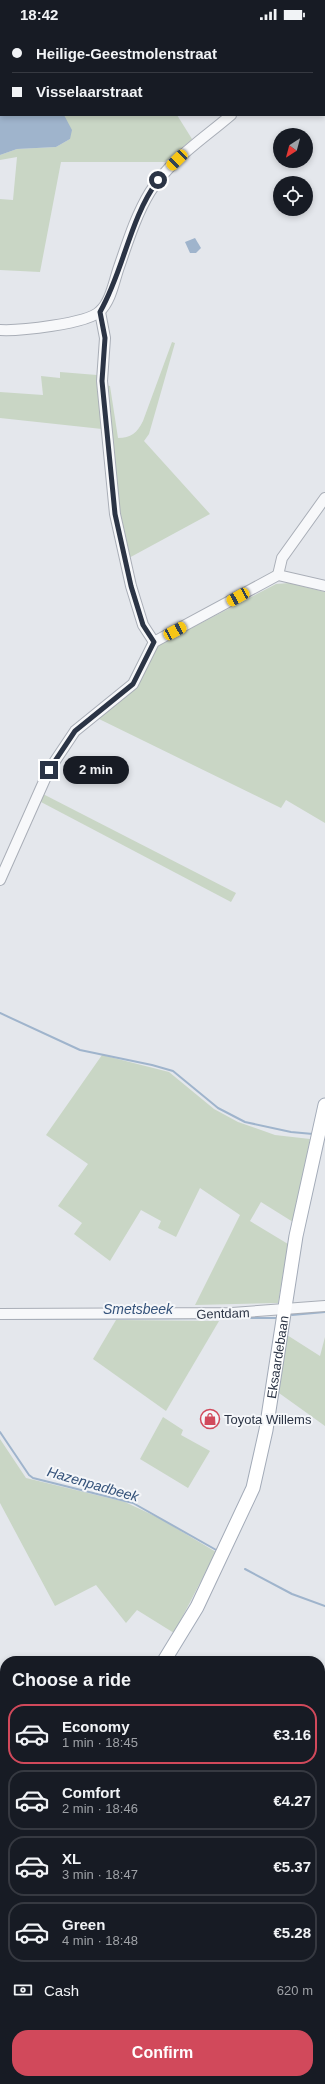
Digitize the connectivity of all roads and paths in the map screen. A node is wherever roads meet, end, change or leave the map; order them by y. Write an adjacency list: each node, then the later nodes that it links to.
1 (230, 116): 2 (street)
2 (100, 312): 3 (street); 7 (street)
3 (0, 330)
4 (325, 498): 5 (street)
5 (278, 575): 6 (street); 7 (street)
6 (325, 586)
7 (154, 642): 8 (street)
8 (0, 880)
9 (325, 1105): 11 (main road, Eksaardebaan)
10 (325, 1306): 11 (street, Gentdam)
11 (284, 1310): 12 (street, Gentdam); 13 (main road, Eksaardebaan)
12 (0, 1314)
13 (167, 1656)

